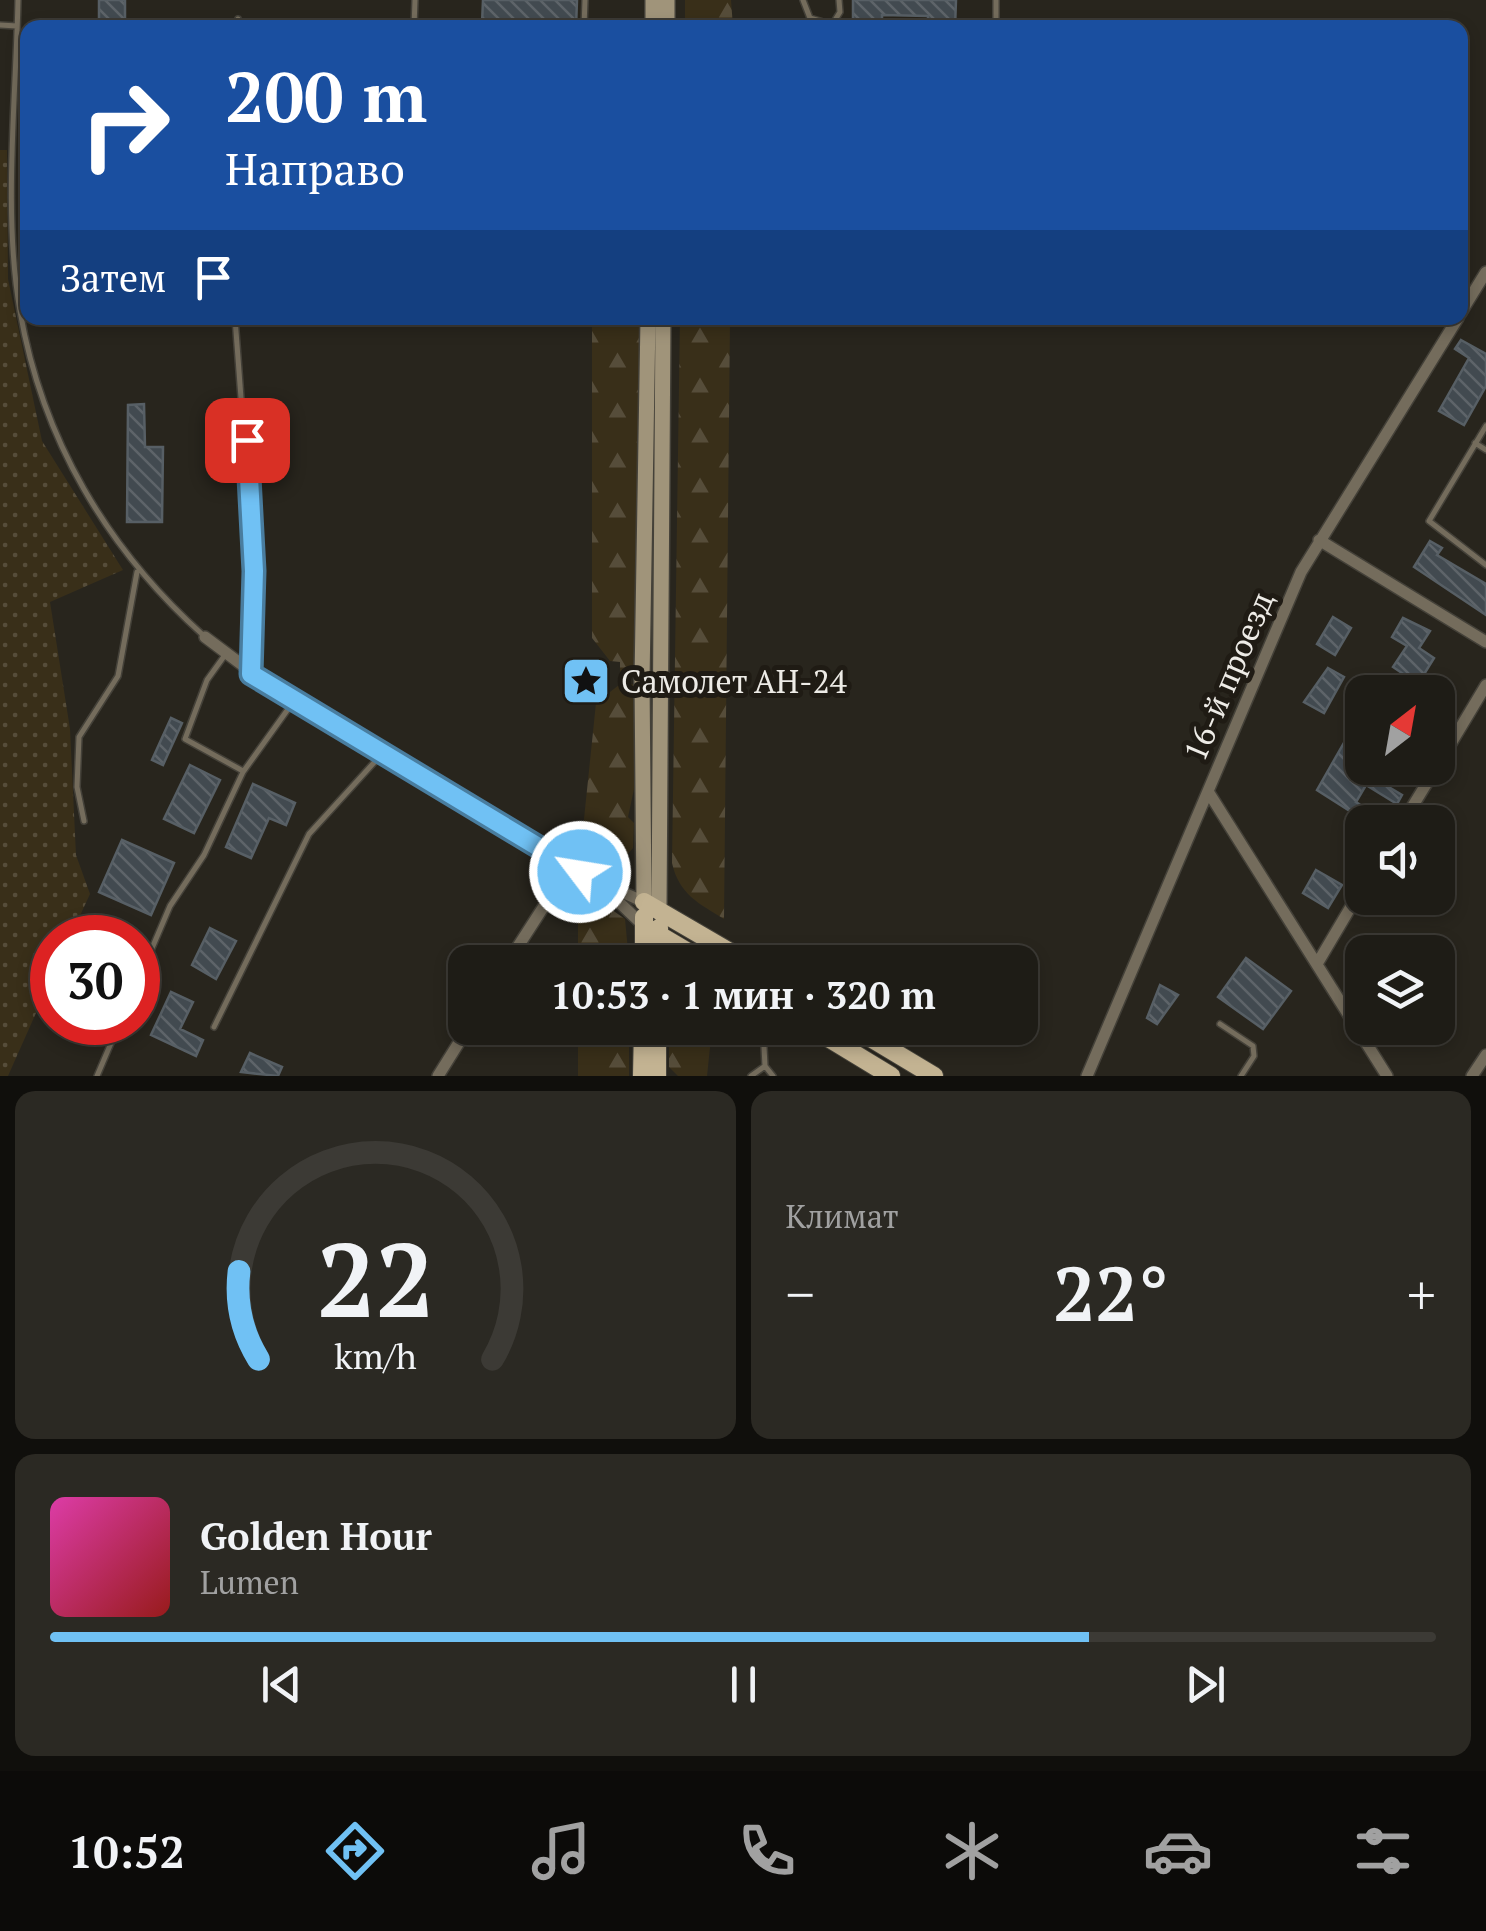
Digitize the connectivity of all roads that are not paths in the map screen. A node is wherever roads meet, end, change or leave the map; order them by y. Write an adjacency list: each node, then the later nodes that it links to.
1 (18, 0): 3 (lane)
2 (0, 26): 3 (lane)
3 (17, 26): 6 (lane)
4 (1486, 272): 5 (street, 16-й проезд)
5 (1468, 301)
6 (20, 313)
7 (23, 325): 17 (lane)
8 (235, 325): 21 (lane)
9 (648, 325): 31 (street)
10 (663, 325): 31 (street)
11 (1453, 325): 15 (street, 16-й проезд)
12 (1486, 426): 13 (lane)
13 (1475, 444): 14 (lane); 16 (lane)
14 (1486, 450)
15 (1319, 540): 19 (street); 27 (street, 16-й проезд)
16 (1486, 565)
17 (137, 572): 18 (lane); 28 (lane)
18 (205, 637): 20 (street)
19 (1486, 642)
20 (226, 655): 21 (street); 26 (lane)
21 (251, 674): 23 (street)
22 (1486, 686): 24 (street)
23 (293, 703): 25 (street); 26 (lane)
24 (1455, 737)
25 (382, 754): 29 (street); 42 (lane)
26 (244, 772): 33 (lane)
27 (1209, 793): 40 (street); 60 (street, 16-й проезд)
28 (84, 821)
29 (580, 872): 30 (street); 35 (street)
30 (597, 881): 31 (street); 34 (street)
31 (652, 906): 34 (main road); 39 (main road)
32 (1346, 915): 40 (street)
33 (160, 929)
34 (652, 930): 36 (main road); 37 (main road); 38 (main road)
35 (519, 945)
36 (648, 945)
37 (655, 945)
38 (677, 945)
39 (719, 945)
40 (1317, 964): 62 (street)
41 (1220, 1024): 61 (lane)
42 (214, 1027)
43 (110, 1045): 52 (lane)
44 (457, 1045): 53 (street)
45 (643, 1045): 54 (main road)
46 (658, 1045): 55 (main road)
47 (764, 1045): 51 (lane)
48 (840, 1045): 58 (main road)
49 (882, 1045): 59 (main road)
50 (1486, 1054): 63 (street)
51 (766, 1066): 56 (lane); 57 (lane)
52 (96, 1076)
53 (438, 1076)
54 (642, 1076)
55 (657, 1076)
56 (752, 1076)
57 (772, 1076)
58 (891, 1076)
59 (934, 1076)
60 (1087, 1076)
61 (1242, 1076)
62 (1387, 1076)
63 (1472, 1076)

